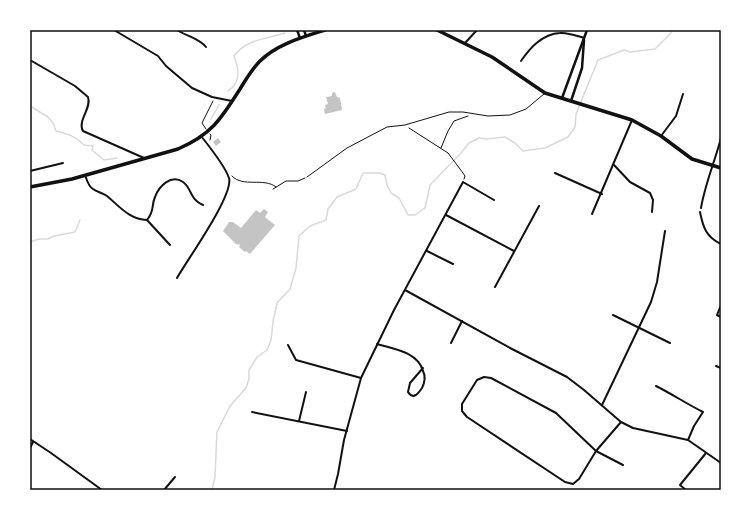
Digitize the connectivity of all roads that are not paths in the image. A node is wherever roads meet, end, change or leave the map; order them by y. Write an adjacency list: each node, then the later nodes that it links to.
1 (114, 30): 20 (street)
2 (177, 30): 14 (street)
3 (297, 30): 11 (street)
4 (304, 30): 10 (street)
5 (326, 30): 10 (main road)
6 (437, 30): 9 (main road)
7 (477, 30): 13 (street)
8 (587, 30): 12 (street)
9 (446, 31): 13 (main road)
10 (306, 36): 11 (main road)
11 (300, 38): 20 (main road)
12 (584, 38): 16 (street); 19 (street); 21 (street)
13 (465, 43): 17 (main road)
14 (206, 47)
15 (30, 60): 26 (street)
16 (521, 61)
17 (545, 93): 19 (main road); 34 (lane)
18 (683, 94): 24 (street)
19 (562, 99): 21 (main road)
20 (232, 101): 23 (main road)
21 (573, 102): 22 (main road)
22 (632, 120): 24 (main road); 28 (street)
23 (202, 136): 26 (main road); 52 (street)
24 (661, 136): 29 (main road)
25 (721, 138): 29 (street)
26 (144, 158): 33 (main road)
27 (63, 163): 31 (street)
28 (614, 165): 36 (street); 41 (street)
29 (713, 165): 30 (main road); 40 (street)
30 (721, 168)
31 (30, 171)
32 (555, 173): 36 (street)
33 (85, 175): 35 (main road); 45 (street)
34 (307, 177)
35 (30, 187)
36 (602, 194): 43 (street)
37 (494, 200): 44 (street)
38 (202, 205): 45 (street)
39 (539, 206): 50 (street)
40 (700, 208)
41 (652, 212)
42 (700, 212): 47 (street)
43 (592, 214)
44 (446, 215): 49 (street); 50 (street)
45 (147, 220): 48 (street)
46 (665, 231): 59 (street)
47 (721, 244)
48 (170, 245)
49 (427, 251): 51 (street); 54 (street)
50 (515, 251): 53 (street)
51 (453, 264)
52 (177, 278)
53 (495, 287)
54 (405, 290): 58 (street); 62 (street)
55 (721, 305): 57 (street)
56 (613, 315): 59 (street)
57 (721, 316)
58 (462, 321): 60 (street); 70 (street)
59 (638, 328): 61 (street); 70 (street)
60 (451, 343)
61 (670, 343)
62 (378, 344): 65 (street); 67 (street)
63 (288, 345): 67 (street)
64 (716, 366): 66 (street)
65 (423, 368): 65 (street)
66 (721, 368)
67 (361, 378): 74 (street)
68 (656, 386): 76 (street)
69 (306, 392): 72 (street)
70 (602, 405): 73 (street)
71 (252, 412): 72 (street)
72 (299, 421): 74 (street)
73 (621, 422): 76 (street); 79 (street)
74 (347, 431): 86 (street)
75 (30, 439): 77 (street)
76 (688, 440): 80 (street)
77 (33, 442): 78 (street); 84 (street)
78 (30, 448)
79 (596, 451): 79 (street); 82 (street)
80 (706, 453): 81 (street); 87 (street)
81 (721, 463)
82 (623, 465)
83 (175, 477): 85 (street)
84 (102, 490)
85 (164, 490)
86 (334, 490)
87 (686, 490)

